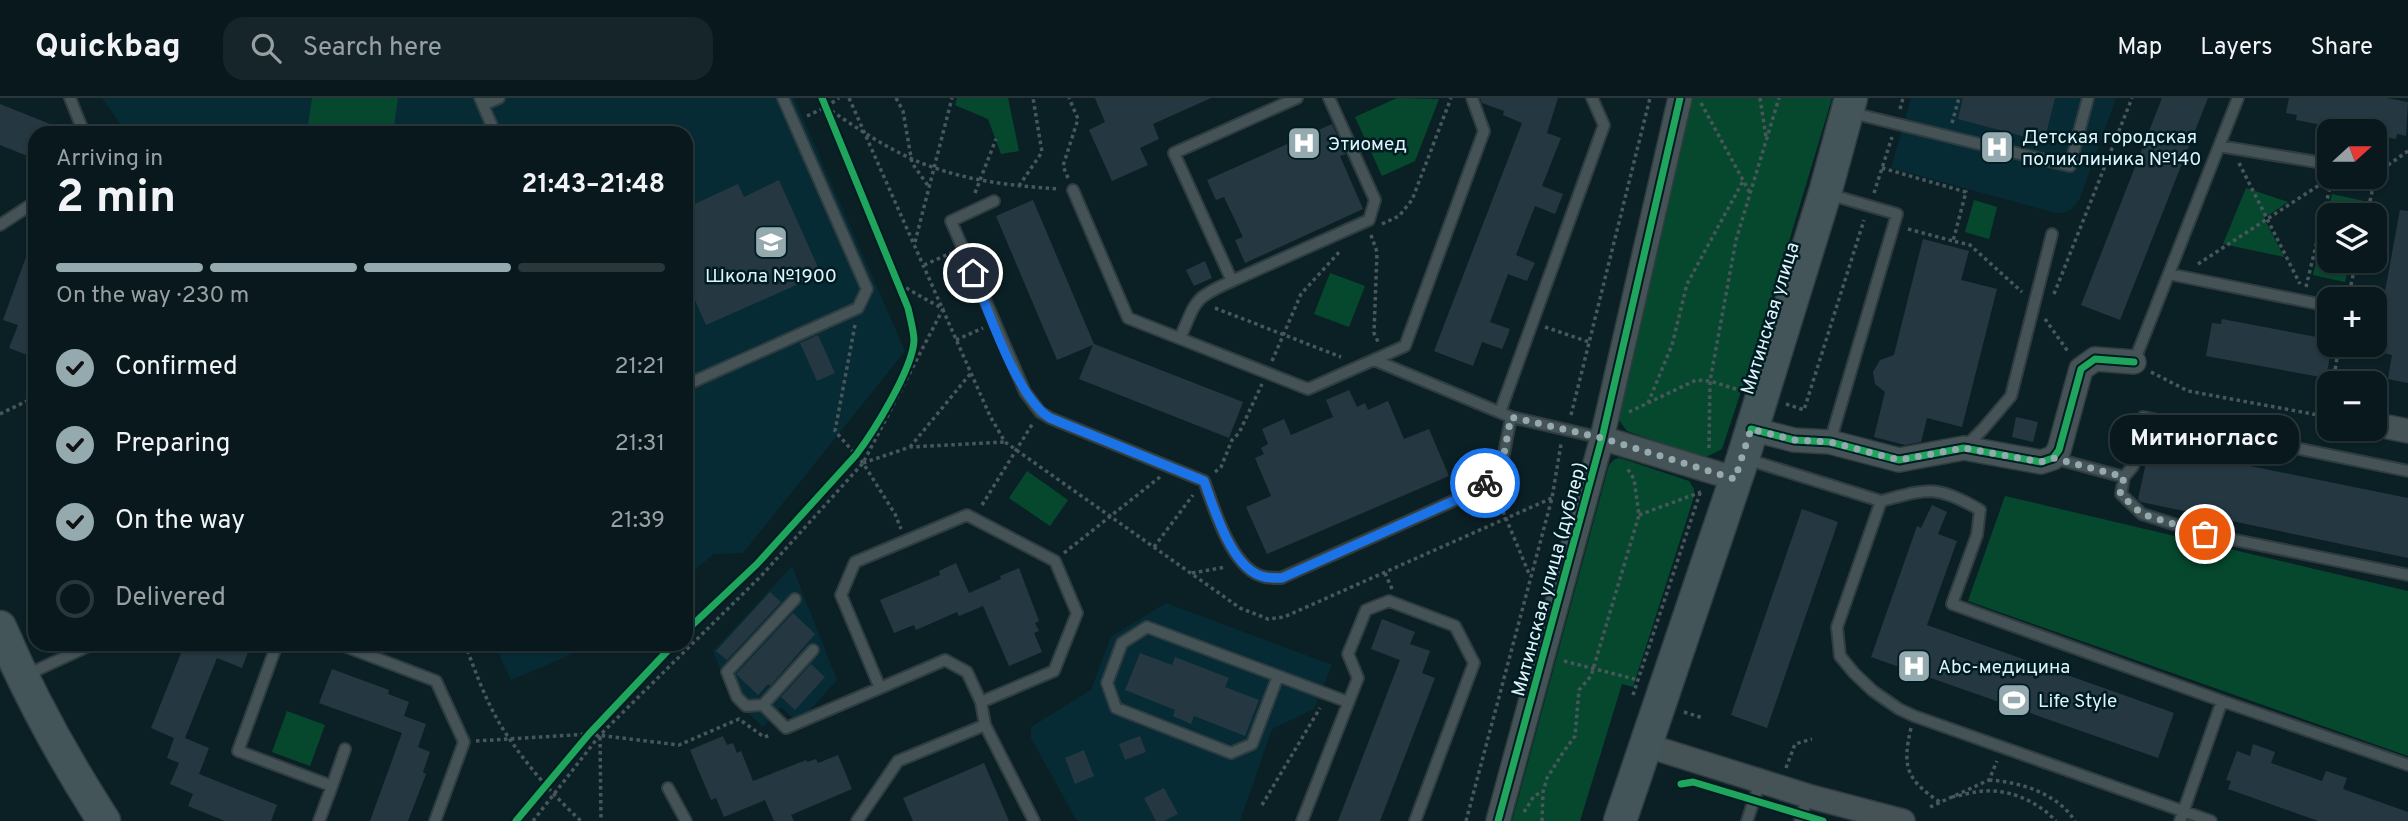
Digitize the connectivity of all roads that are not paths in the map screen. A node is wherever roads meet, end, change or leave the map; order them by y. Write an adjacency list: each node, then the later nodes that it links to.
1 (70, 98): 13 (lane)
2 (499, 98): 11 (lane)
3 (783, 98): 29 (lane)
4 (1297, 98): 24 (lane)
5 (1329, 98): 24 (lane)
6 (1472, 98): 27 (lane)
7 (1592, 98): 30 (lane)
8 (1680, 98): 32 (street, Митинская улица (дублер))
9 (2088, 98): 12 (lane)
10 (2238, 98): 15 (lane)
11 (481, 102): 14 (lane)
12 (1849, 105): 18 (main road, Митинская улица)
13 (81, 126)
14 (492, 126)
15 (2219, 146): 16 (lane); 23 (lane)
16 (2317, 162)
17 (1073, 190): 26 (lane)
18 (1825, 193): 33 (lane); 35 (main road, Митинская улица)
19 (995, 201): 31 (lane)
20 (28, 207): 21 (lane)
21 (0, 225)
22 (2052, 234): 34 (lane)
23 (2174, 275): 25 (lane); 28 (lane)
24 (1232, 281): 26 (lane)
25 (2317, 304)
26 (1180, 338): 27 (lane)
27 (1379, 357): 30 (lane)
28 (2134, 362): 36 (street)
29 (693, 382)
30 (1500, 412): 31 (lane)
31 (1511, 417): 32 (lane)
32 (1602, 438): 35 (street); 73 (street, Митинская улица (дублер))
33 (1830, 442): 34 (street); 35 (street)
34 (1964, 448): 36 (street)
35 (1743, 455): 41 (lane); 57 (main road, Митинская улица)
36 (2053, 458): 40 (lane)
37 (2133, 466): 38 (lane); 39 (lane); 40 (lane)
38 (2145, 469)
39 (2408, 471)
40 (2124, 477): 42 (lane)
41 (1881, 501): 52 (lane); 64 (lane)
42 (2408, 575)
43 (795, 599): 55 (lane)
44 (0, 627): 50 (main road)
45 (814, 650): 55 (lane)
46 (78, 651): 50 (lane)
47 (274, 651): 61 (lane)
48 (357, 651): 67 (lane)
49 (1278, 676): 49 (lane); 54 (lane)
50 (22, 677): 65 (main road)
51 (880, 688): 53 (lane); 53 (lane); 55 (lane)
52 (2222, 701): 59 (lane); 64 (lane)
53 (981, 702): 56 (lane)
54 (1348, 702): 71 (lane); 72 (lane)
55 (763, 705)
56 (985, 725): 69 (lane); 70 (lane)
57 (1645, 746): 60 (street); 74 (main road, Митинская улица)
58 (345, 750): 61 (lane)
59 (2408, 765)
60 (1760, 782): 63 (street); 75 (lane)
61 (332, 786): 66 (lane)
62 (668, 788): 68 (lane)
63 (1808, 796): 76 (lane); 77 (street)
64 (2182, 816): 78 (lane)
65 (104, 821)
66 (319, 821)
67 (435, 821)
68 (686, 821)
69 (857, 821)
70 (1034, 821)
71 (1302, 821)
72 (1415, 821)
73 (1498, 821)
74 (1620, 821)
75 (1747, 821)
76 (1800, 821)
77 (1903, 821)
78 (2211, 821)

